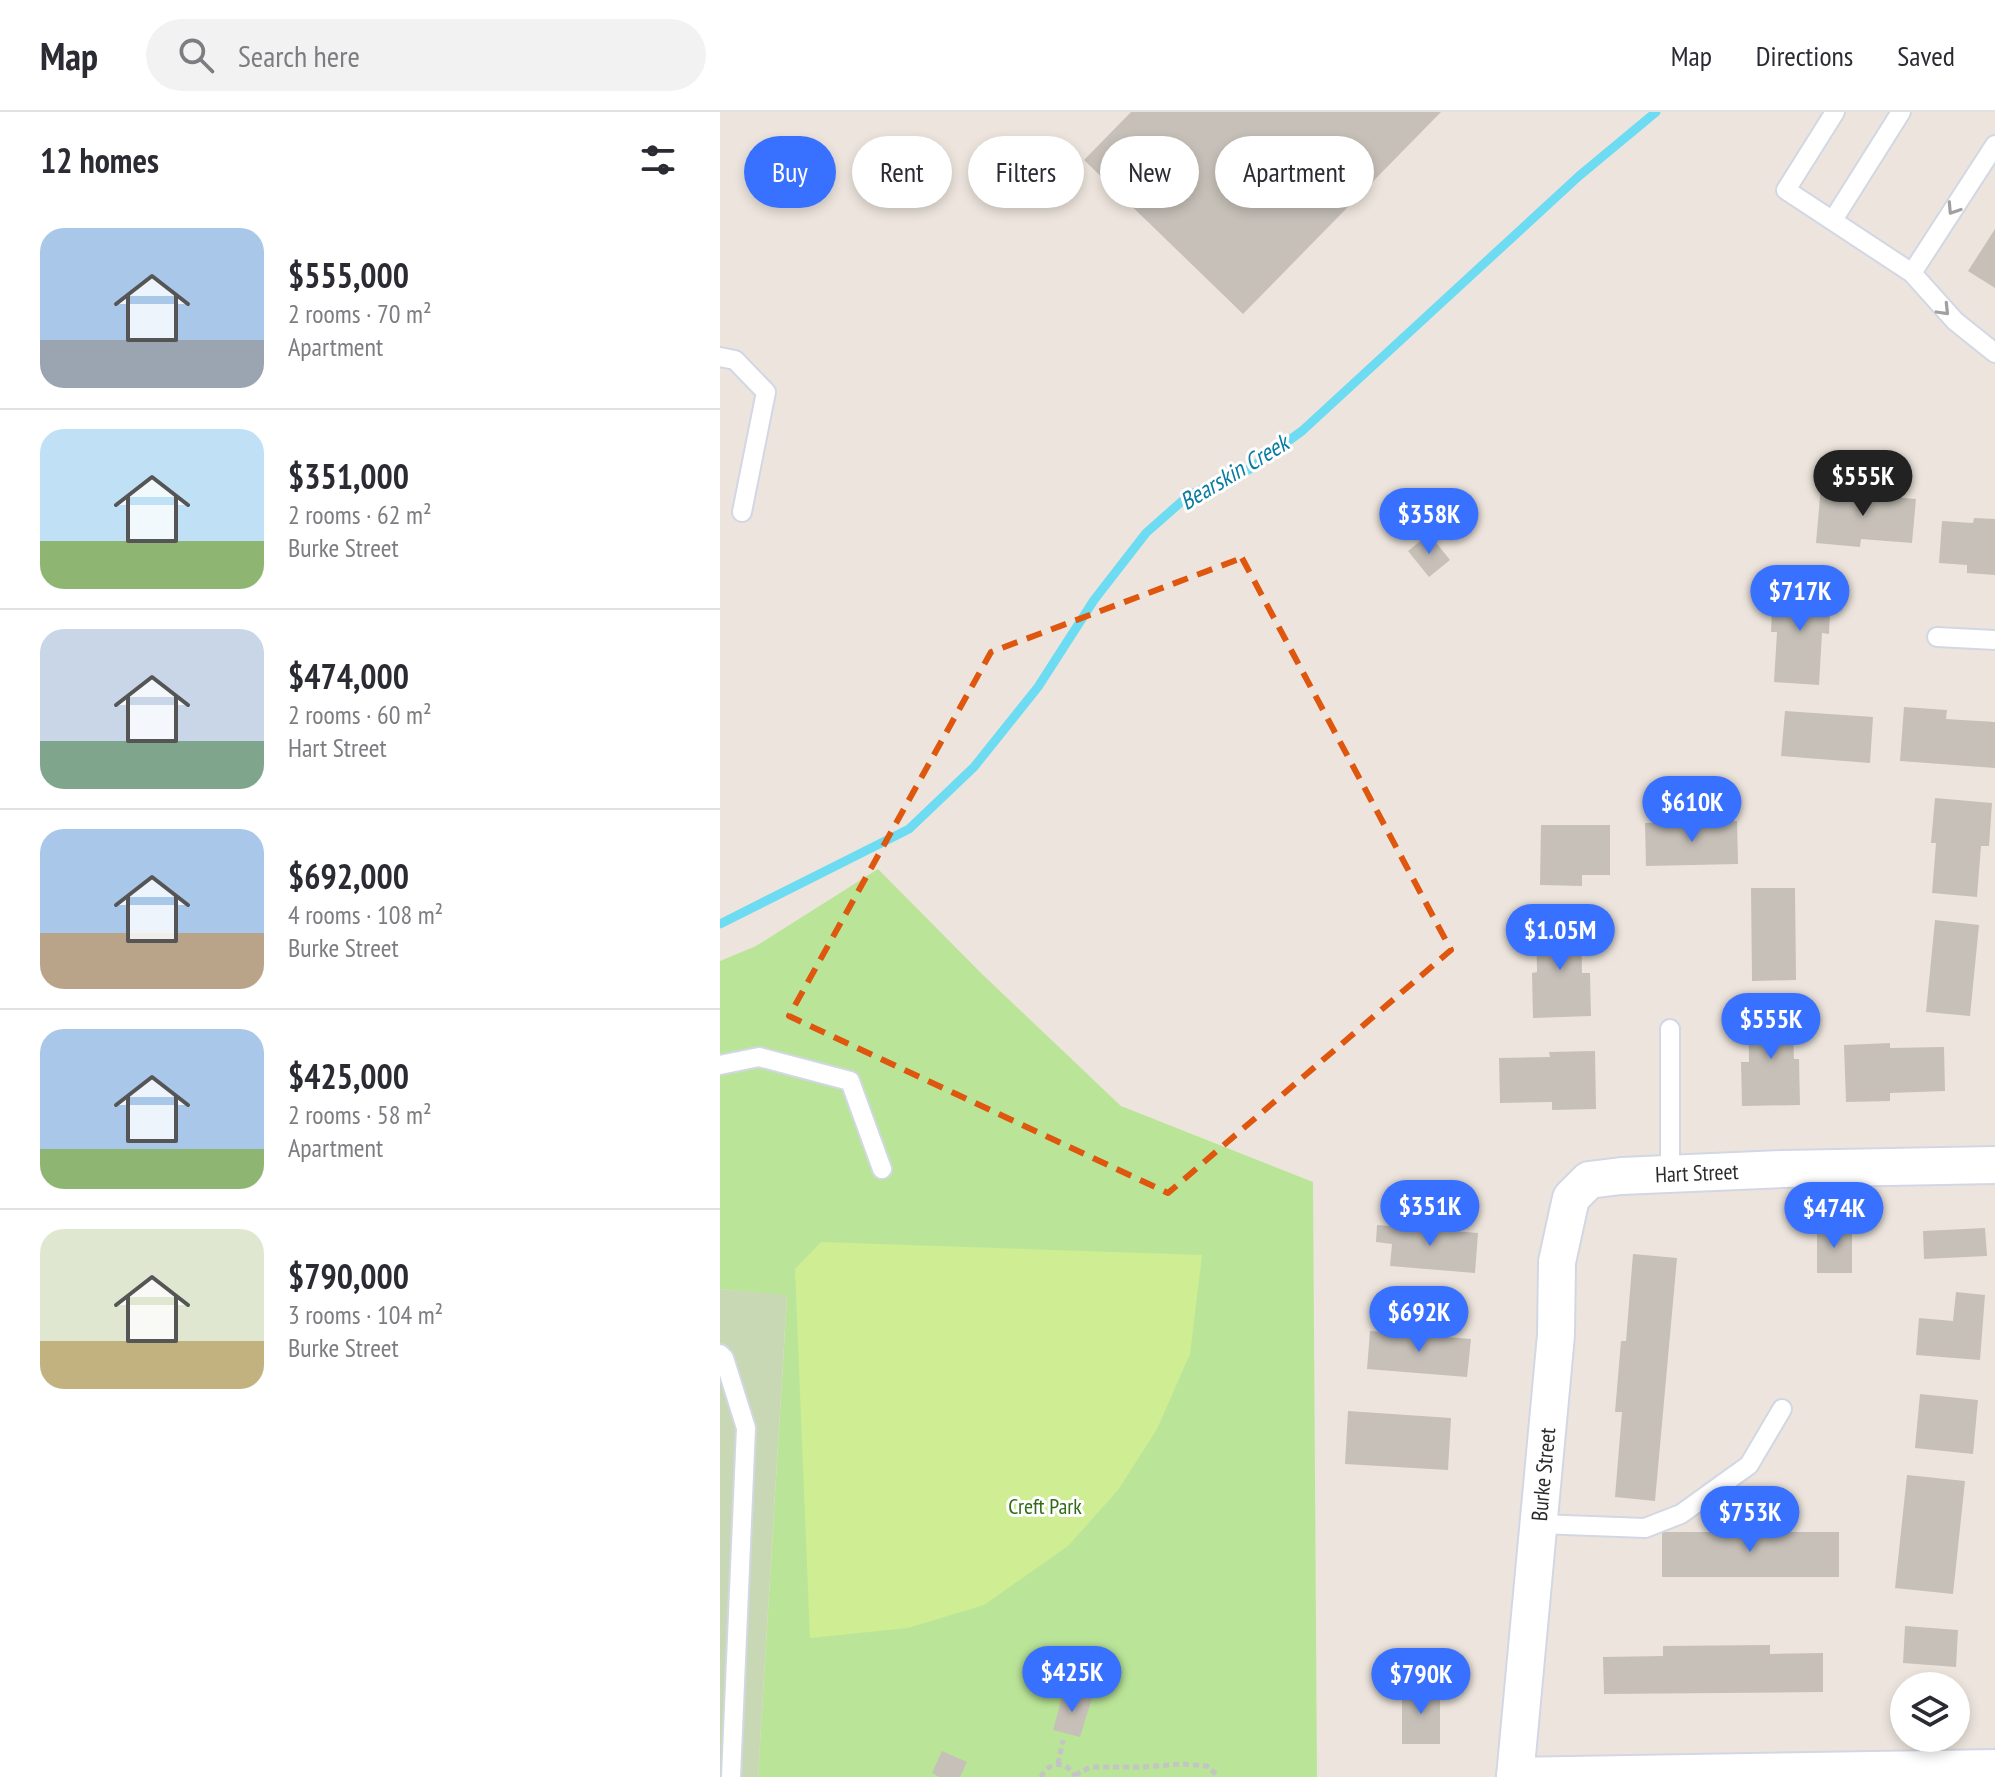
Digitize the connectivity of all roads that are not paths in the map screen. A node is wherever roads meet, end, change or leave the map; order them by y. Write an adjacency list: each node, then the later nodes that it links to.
1 (1835, 112): 4 (lane)
2 (1901, 112): 4 (lane)
3 (1995, 145): 5 (lane, one-way to 5)
4 (1833, 220): 5 (lane)
5 (1912, 273): 6 (lane, one-way to 6)
6 (1990, 345)
7 (720, 357): 8 (lane)
8 (742, 512)
9 (1937, 637): 10 (lane)
10 (1995, 640)
11 (1670, 1029): 15 (lane)
12 (720, 1065): 14 (lane)
13 (1995, 1165): 15 (street, Hart Street)
14 (882, 1169)
15 (1670, 1174): 16 (street, Hart Street)
16 (1589, 1180): 19 (street, Burke Street)
17 (720, 1354): 20 (lane)
18 (1782, 1409): 19 (lane)
19 (1539, 1524): 23 (street, Burke Street)
20 (727, 1709): 22 (lane)
21 (1995, 1768): 23 (street)
22 (731, 1777)
23 (1515, 1777)

